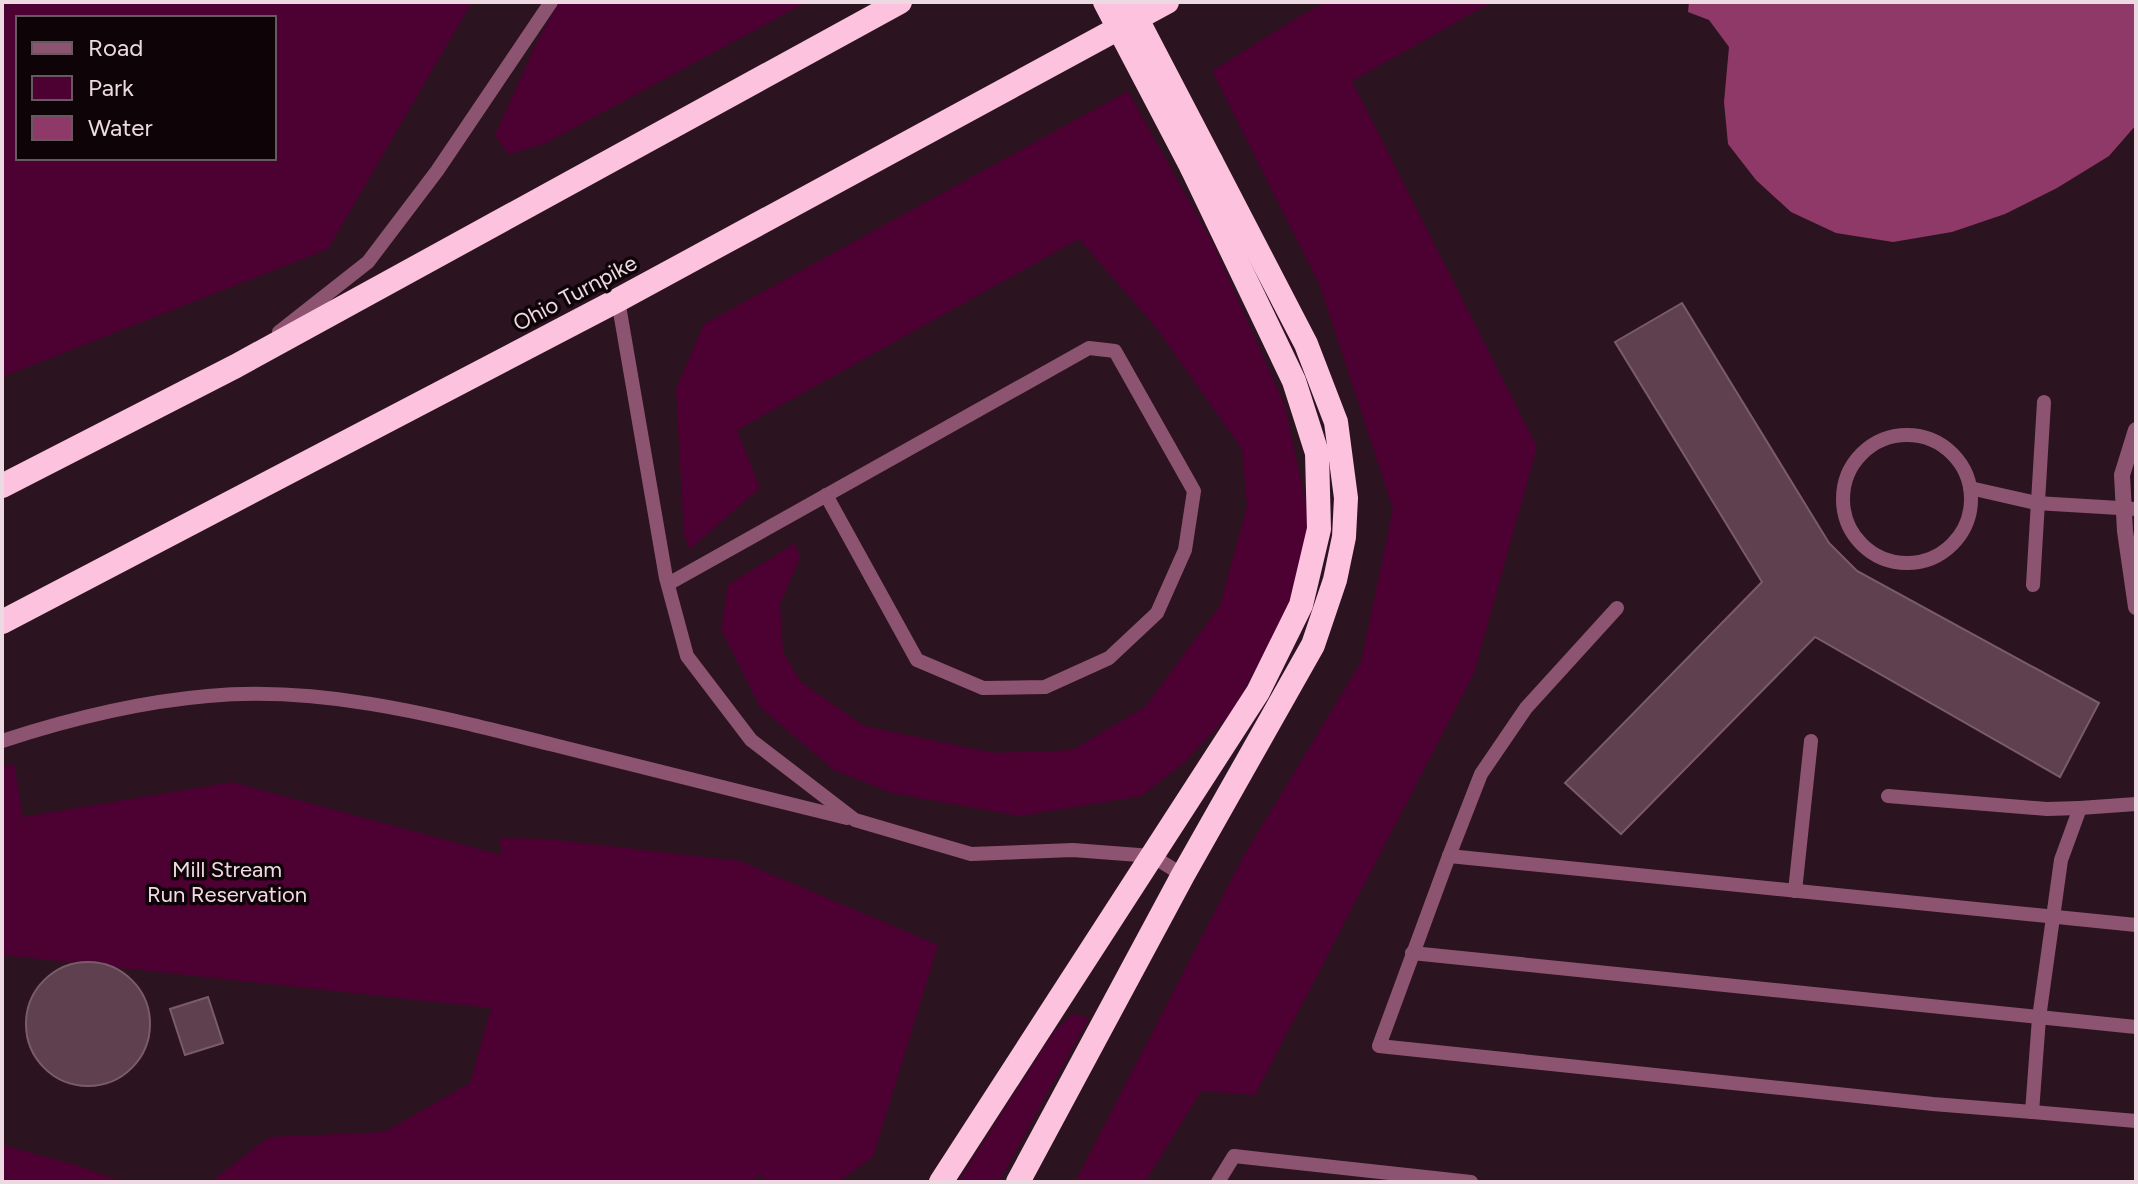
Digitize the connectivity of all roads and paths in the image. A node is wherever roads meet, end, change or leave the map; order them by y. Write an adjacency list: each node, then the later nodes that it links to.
1 (551, 2): 8 (lane)
2 (900, 2): 8 (highway)
3 (1105, 2): 6 (highway, bridge)
4 (1128, 2): 6 (highway, bridge)
5 (1167, 2): 7 (highway, Ohio Turnpike)
6 (1202, 164): 27 (highway); 29 (highway)
7 (618, 300): 16 (lane); 20 (highway, Ohio Turnpike)
8 (236, 366): 11 (highway)
9 (2044, 402): 14 (lane)
10 (2136, 430): 15 (street)
11 (2, 486)
12 (1970, 488): 12 (lane); 14 (lane)
13 (826, 495): 13 (lane); 16 (lane)
14 (2036, 503): 15 (lane); 17 (lane)
15 (2130, 509): 18 (street)
16 (668, 584): 26 (lane)
17 (2033, 585)
18 (2136, 607)
19 (1617, 608): 28 (lane)
20 (2, 622)
21 (2, 741): 26 (lane)
22 (1811, 741): 30 (lane)
23 (1888, 796): 25 (lane)
24 (2136, 804): 25 (lane)
25 (2080, 808): 31 (lane)
26 (855, 820): 27 (lane)
27 (1152, 856): 29 (lane); 38 (highway)
28 (1449, 856): 30 (lane); 33 (lane)
29 (1183, 875): 39 (highway)
30 (1795, 891): 31 (lane)
31 (2053, 917): 32 (lane); 34 (lane)
32 (2136, 925)
33 (1412, 953): 34 (lane); 36 (lane)
34 (2039, 1018): 35 (lane); 36 (lane)
35 (2136, 1027)
36 (2032, 1112): 37 (lane)
37 (2136, 1121)
38 (941, 1182)
39 (1018, 1182)
40 (1218, 1182): 41 (lane)
41 (1471, 1182)

